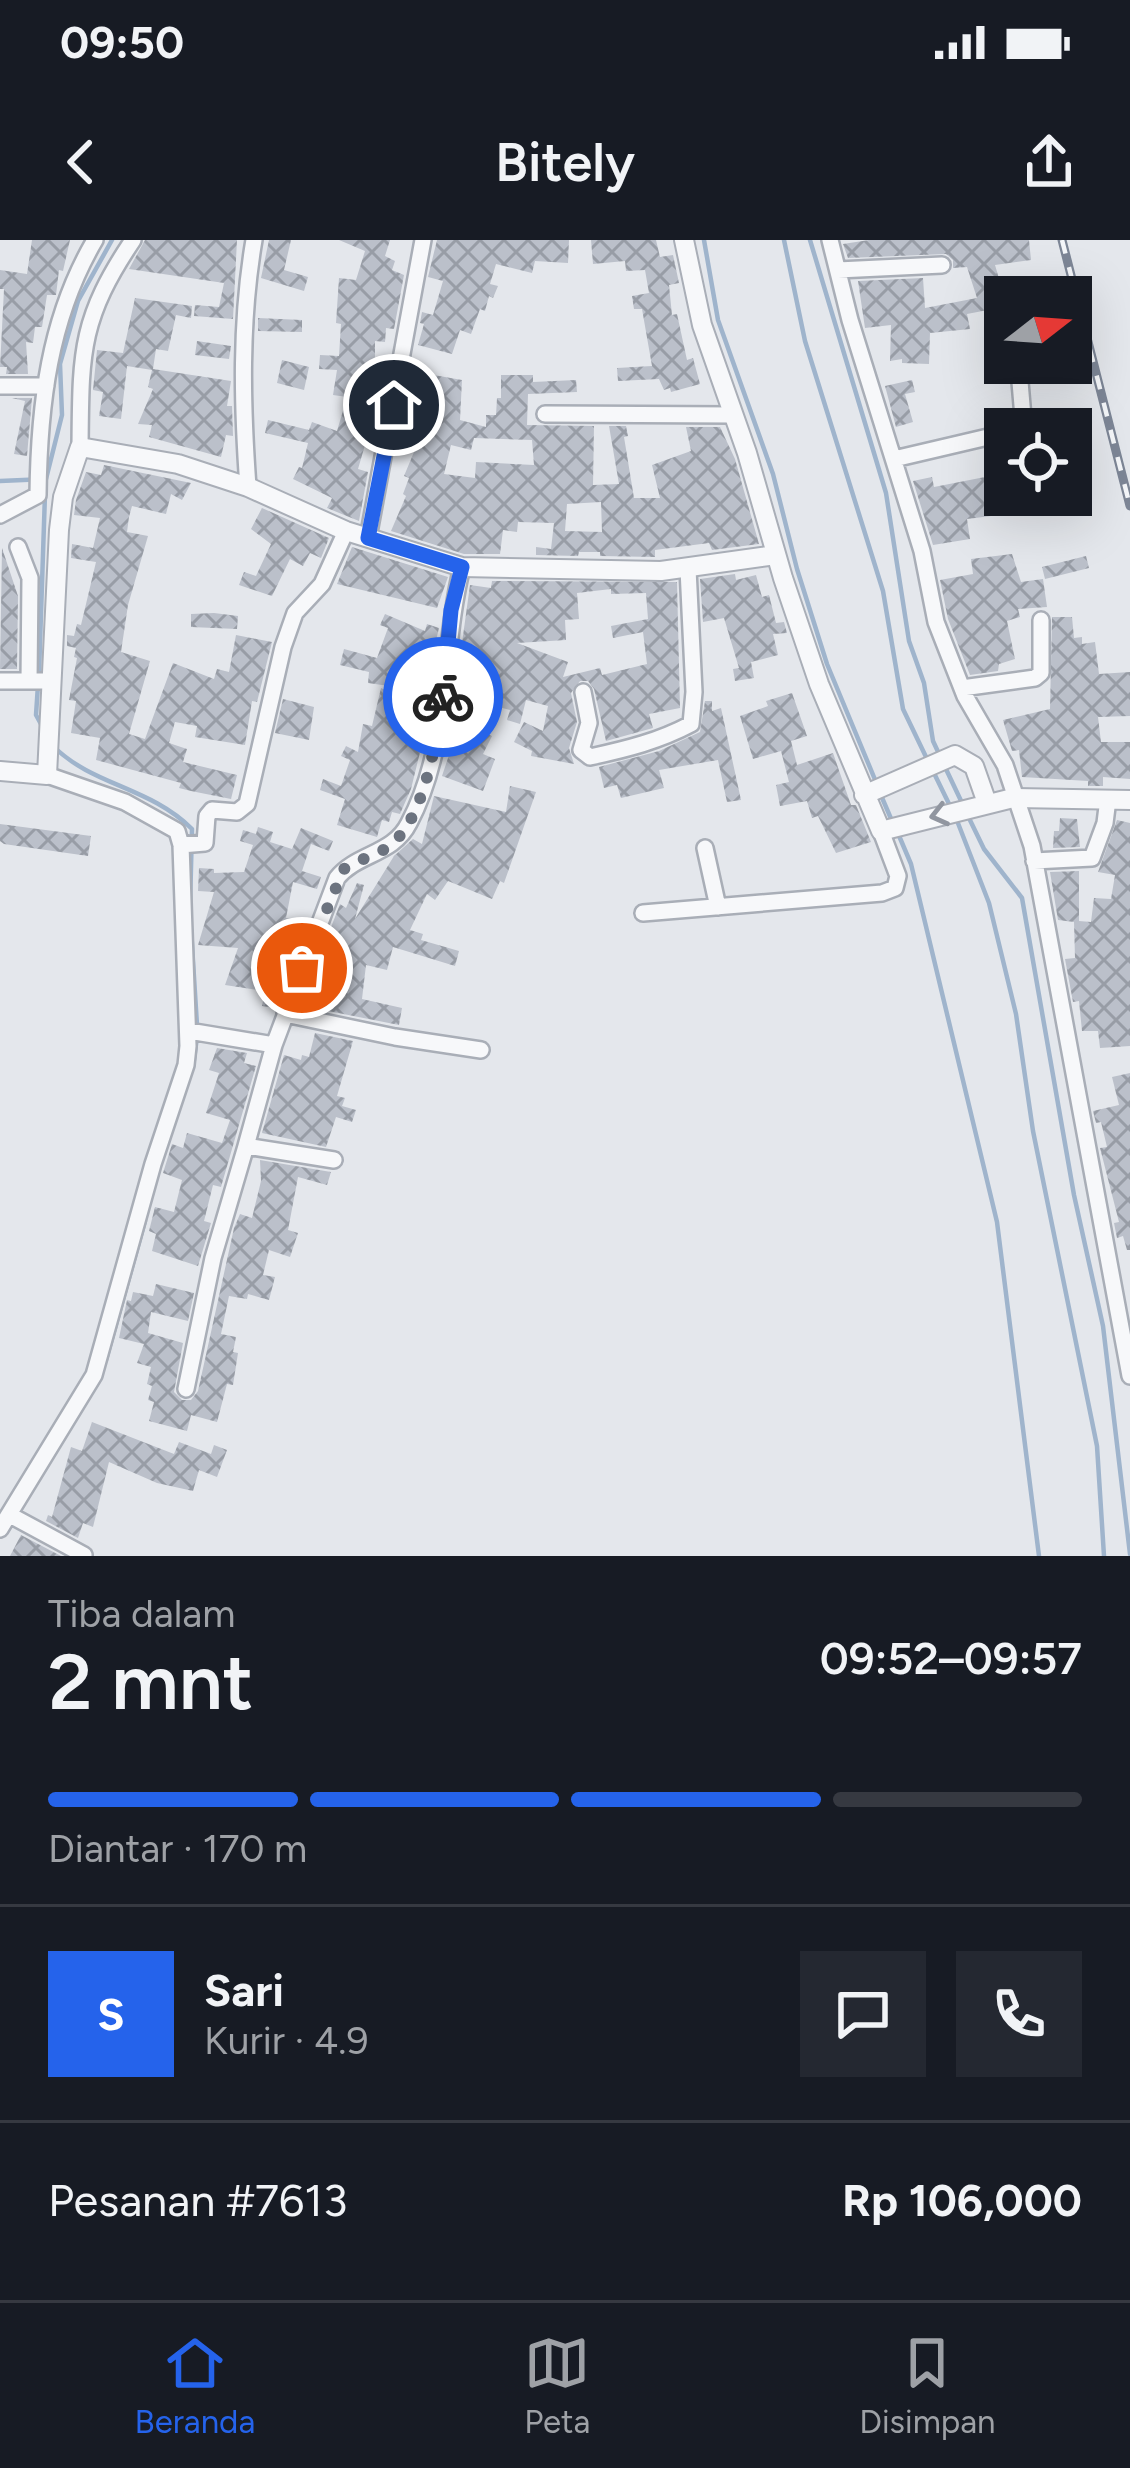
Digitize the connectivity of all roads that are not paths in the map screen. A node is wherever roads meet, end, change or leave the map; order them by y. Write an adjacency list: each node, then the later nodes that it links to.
1 (95, 240): 10 (street)
2 (133, 240): 14 (street)
3 (254, 240): 16 (street)
4 (423, 240): 20 (street)
5 (684, 240): 12 (street)
6 (830, 240): 8 (street)
7 (942, 265): 8 (street)
8 (838, 270): 15 (street)
9 (0, 386): 10 (street)
10 (46, 386): 17 (street)
11 (545, 414): 12 (street)
12 (734, 415): 22 (street)
13 (984, 438): 15 (street)
14 (80, 447): 16 (street); 17 (street)
15 (894, 459): 28 (street)
16 (248, 487): 19 (street)
17 (46, 492): 18 (street); 27 (street)
18 (0, 514)
19 (346, 531): 20 (street); 38 (street)
20 (368, 538): 23 (street)
21 (18, 547): 27 (street)
22 (776, 555): 24 (street); 32 (street)
23 (462, 567): 24 (street); 43 (street)
24 (688, 568): 29 (street)
25 (1041, 620): 28 (street)
26 (0, 681): 27 (street)
27 (38, 682): 30 (street)
28 (962, 688): 33 (street)
29 (583, 692)
30 (47, 769): 31 (street); 38 (street)
31 (0, 771)
32 (868, 793): 35 (street); 37 (street)
33 (1015, 798): 35 (street); 36 (street); 40 (street)
34 (1130, 800): 36 (street)
35 (988, 803): 37 (street, one-way to 37)
36 (1106, 810): 40 (street)
37 (886, 829): 41 (street)
38 (191, 844): 44 (street)
39 (705, 848): 41 (street)
40 (1034, 861): 49 (street)
41 (718, 907): 42 (street)
42 (643, 913)
43 (286, 1014): 45 (street); 46 (street)
44 (198, 1033): 45 (street); 51 (street)
45 (274, 1045): 47 (street)
46 (481, 1050)
47 (246, 1146): 48 (street); 50 (street)
48 (334, 1160)
49 (1130, 1376)
50 (186, 1389)
51 (5, 1522): 52 (street)
52 (84, 1555)

